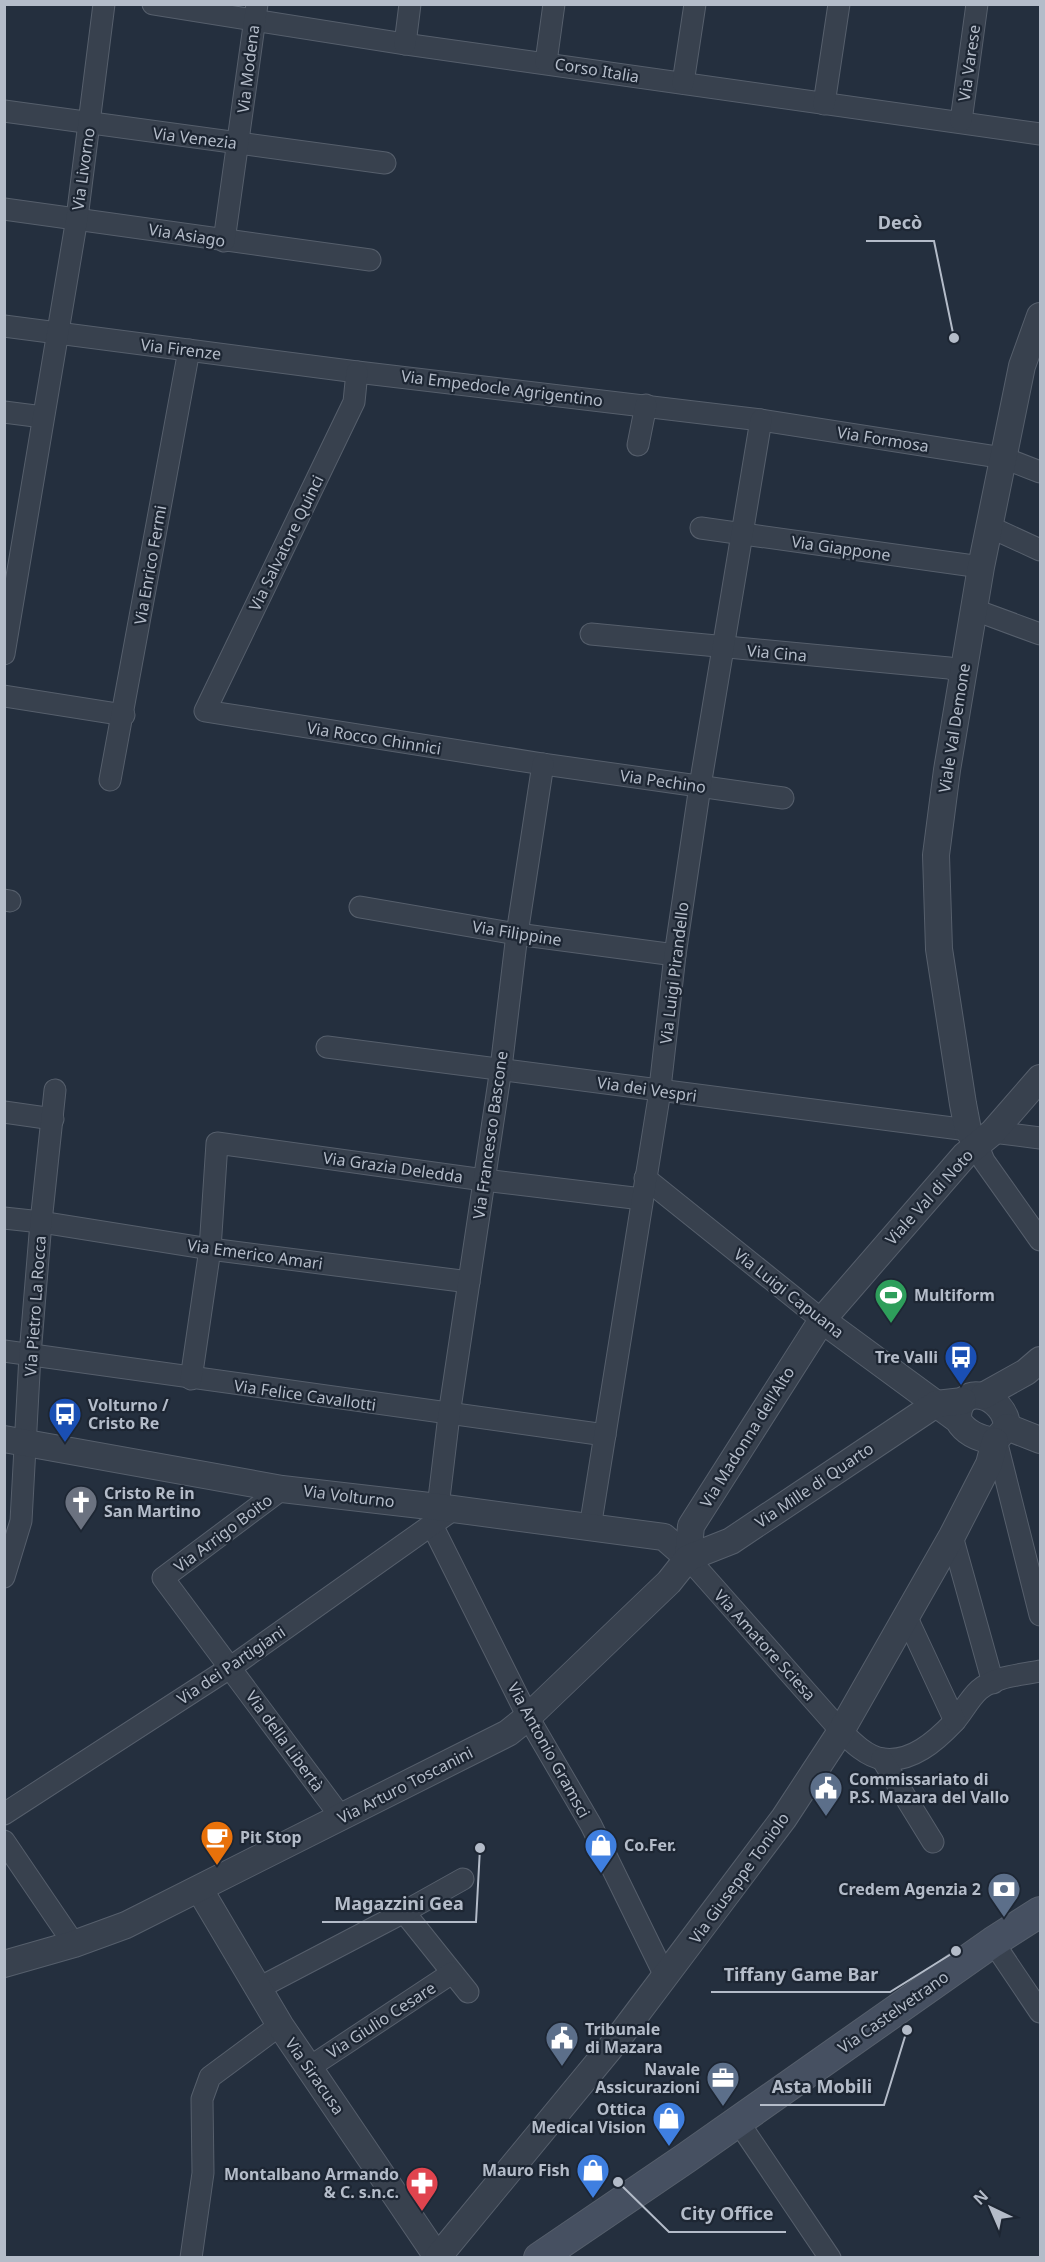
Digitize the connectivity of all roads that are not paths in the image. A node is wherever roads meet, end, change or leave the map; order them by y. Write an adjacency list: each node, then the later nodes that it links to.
1 (104, 4): 15 (street, Via Livorno)
2 (153, 4): 8 (street, Corso Italia)
3 (410, 4): 9 (street)
4 (554, 4): 10 (street)
5 (695, 4): 11 (street)
6 (839, 4): 12 (street)
7 (977, 4): 14 (street, Via Varese)
8 (255, 12): 9 (street, Corso Italia); 17 (street, Via Modena)
9 (405, 44): 10 (street, Corso Italia)
10 (546, 62): 11 (street, Corso Italia)
11 (683, 83): 12 (street, Corso Italia)
12 (824, 104): 14 (street, Corso Italia)
13 (4, 111): 15 (street, Via Venezia)
14 (961, 121): 16 (street, Corso Italia)
15 (90, 124): 17 (street, Via Venezia); 20 (street, Via Livorno)
16 (1041, 134)
17 (239, 143): 18 (street, Via Venezia); 21 (street, Via Modena)
18 (385, 162)
19 (4, 209): 20 (street, Via Asiago)
20 (77, 218): 21 (street, Via Asiago); 25 (street, Via Livorno)
21 (224, 241): 22 (street, Via Asiago)
22 (370, 260)
23 (1041, 316): 26 (street, Viale Val Demone)
24 (4, 326): 25 (street, Via Firenze)
25 (57, 333): 27 (street, Via Firenze); 31 (street, Via Livorno)
26 (1035, 344): 34 (street, Viale Val Demone)
27 (189, 350): 28 (street, Via Firenze); 49 (street, Via Enrico Fermi)
28 (357, 372): 29 (street, Via Empedocle Agrigentino); 48 (street, Via Salvatore Quinci)
29 (646, 405): 32 (street, Via Empedocle Agrigentino); 33 (street)
30 (4, 412): 31 (street)
31 (43, 417): 45 (street, Via Livorno)
32 (761, 420): 34 (street, Via Formosa); 38 (street, Via Luigi Pirandello)
33 (638, 445)
34 (1004, 458): 35 (street, Via Formosa); 36 (street, Viale Val Demone)
35 (1041, 472)
36 (990, 527): 39 (street); 40 (street, Viale Val Demone)
37 (701, 528): 38 (street, Via Giappone)
38 (742, 534): 40 (street, Via Giappone); 44 (street, Via Luigi Pirandello)
39 (1041, 549)
40 (981, 567): 41 (street, Viale Val Demone)
41 (975, 610): 43 (street); 46 (street, Viale Val Demone)
42 (591, 634): 44 (street, Via Cina)
43 (1041, 634)
44 (724, 648): 46 (street, Via Cina); 52 (street, Via Luigi Pirandello)
45 (4, 654)
46 (963, 673): 64 (street, Viale Val Demone)
47 (4, 696): 49 (street)
48 (205, 711): 50 (street, Via Rocco Chinnici)
49 (123, 715): 51 (street, Via Enrico Fermi)
50 (543, 764): 52 (street, Via Pechino); 55 (street, Via Francesco Bascone)
51 (110, 780)
52 (700, 786): 53 (street, Via Pechino); 56 (street, Via Luigi Pirandello)
53 (783, 798)
54 (360, 907): 55 (street, Via Filippine)
55 (517, 934): 56 (street, Via Filippine); 58 (street, Via Francesco Bascone)
56 (675, 955): 61 (street, Via Luigi Pirandello)
57 (327, 1047): 58 (street, Via dei Vespri)
58 (501, 1068): 61 (street, Via dei Vespri); 66 (street, Via Francesco Bascone)
59 (1041, 1078): 64 (street, Viale Val di Noto)
60 (55, 1090): 63 (street, Via Pietro La Rocca)
61 (660, 1091): 64 (street, Via dei Vespri); 67 (street, Via Luigi Pirandello)
62 (4, 1112): 63 (street)
63 (53, 1119): 69 (street, Via Pietro La Rocca)
64 (979, 1135): 65 (street, Via dei Vespri); 70 (street); 73 (street, Viale Val di Noto)
65 (1041, 1138)
66 (484, 1180): 67 (street, Via Grazia Deledda); 71 (street, Via Grazia Deledda); 72 (street, Via Francesco Bascone)
67 (644, 1188): 73 (street, Via Luigi Capuana); 81 (street, Via Luigi Pirandello)
68 (4, 1218): 69 (street, Via Emerico Amari)
69 (41, 1222): 71 (street, Via Emerico Amari); 75 (street, Via Pietro La Rocca)
70 (1041, 1240)
71 (210, 1249): 72 (street, Via Emerico Amari); 77 (street)
72 (469, 1281): 80 (street, Via Francesco Bascone)
73 (822, 1320): 78 (street, Via Luigi Capuana); 90 (street, Via Madonna dell'Alto)
74 (4, 1351): 75 (street, Via Felice Cavallotti)
75 (30, 1355): 77 (street, Via Felice Cavallotti); 84 (street, Via Pietro La Rocca)
76 (1033, 1366): 79 (street); 82 (street, Via Giuseppe Toniolo)
77 (191, 1379): 80 (street, Via Felice Cavallotti)
78 (936, 1404): 79 (street); 90 (street, Via Mille di Quarto)
79 (968, 1406): 82 (street); 82 (street)
80 (449, 1415): 81 (street, Via Felice Cavallotti); 86 (street, Via Francesco Bascone)
81 (605, 1435): 88 (street, Via Luigi Pirandello)
82 (1001, 1439): 83 (street); 89 (street, Via Giuseppe Toniolo); 93 (street)
83 (1041, 1440)
84 (15, 1441): 85 (street, Via Volturno); 87 (street, Via Pietro La Rocca)
85 (282, 1489): 86 (street, Via Volturno); 92 (street, Via Arrigo Boito)
86 (442, 1514): 88 (street, Via Volturno); 95 (street, Via dei Partigiani); 98 (street, Via Antonio Gramsci)
87 (13, 1526): 91 (street, Via Pietro La Rocca)
88 (590, 1528): 90 (street, Via Volturno)
89 (952, 1536): 94 (street, Via Giuseppe Toniolo); 97 (street)
90 (688, 1558): 98 (street, Via Arturo Toscanini); 100 (street, Via Amatore Sciesa)
91 (4, 1577)
92 (163, 1578): 95 (street, Via della Libertà)
93 (1041, 1615)
94 (907, 1618): 99 (street); 100 (street, Via Giuseppe Toniolo)
95 (231, 1667): 102 (street, Via dei Partigiani); 103 (street, Via della Libertà)
96 (1041, 1671): 97 (street)
97 (993, 1683): 99 (street)
98 (528, 1717): 103 (street, Via Arturo Toscanini); 114 (street, Via Antonio Gramsci)
99 (955, 1721): 101 (street)
100 (842, 1731): 101 (street, Via Amatore Sciesa); 114 (street, Via Giuseppe Toniolo)
101 (882, 1759): 105 (street)
102 (4, 1814)
103 (341, 1817): 107 (street, Via Arturo Toscanini)
104 (4, 1842): 111 (street)
105 (933, 1842)
106 (463, 1879): 109 (street)
107 (200, 1890): 111 (street, Via Arturo Toscanini); 115 (street, Via Siracusa)
108 (1041, 1911): 110 (main road, Via Castelvetrano)
109 (404, 1912): 113 (street); 115 (street)
110 (993, 1942): 117 (street); 120 (main road, Via Castelvetrano)
111 (74, 1944): 112 (street, Via Arturo Toscanini)
112 (4, 1964)
113 (452, 1973): 116 (street); 119 (street, Via Giulio Cesare)
114 (665, 1976): 122 (street, Via Giuseppe Toniolo)
115 (257, 1989): 118 (street, Via Siracusa)
116 (468, 1992)
117 (1041, 2012)
118 (280, 2025): 119 (street, Via Siracusa); 121 (street)
119 (310, 2067): 122 (street, Via Siracusa)
120 (737, 2120): 123 (main road, Via Castelvetrano); 124 (street)
121 (191, 2258)
122 (438, 2258)
123 (539, 2258)
124 (830, 2258)

